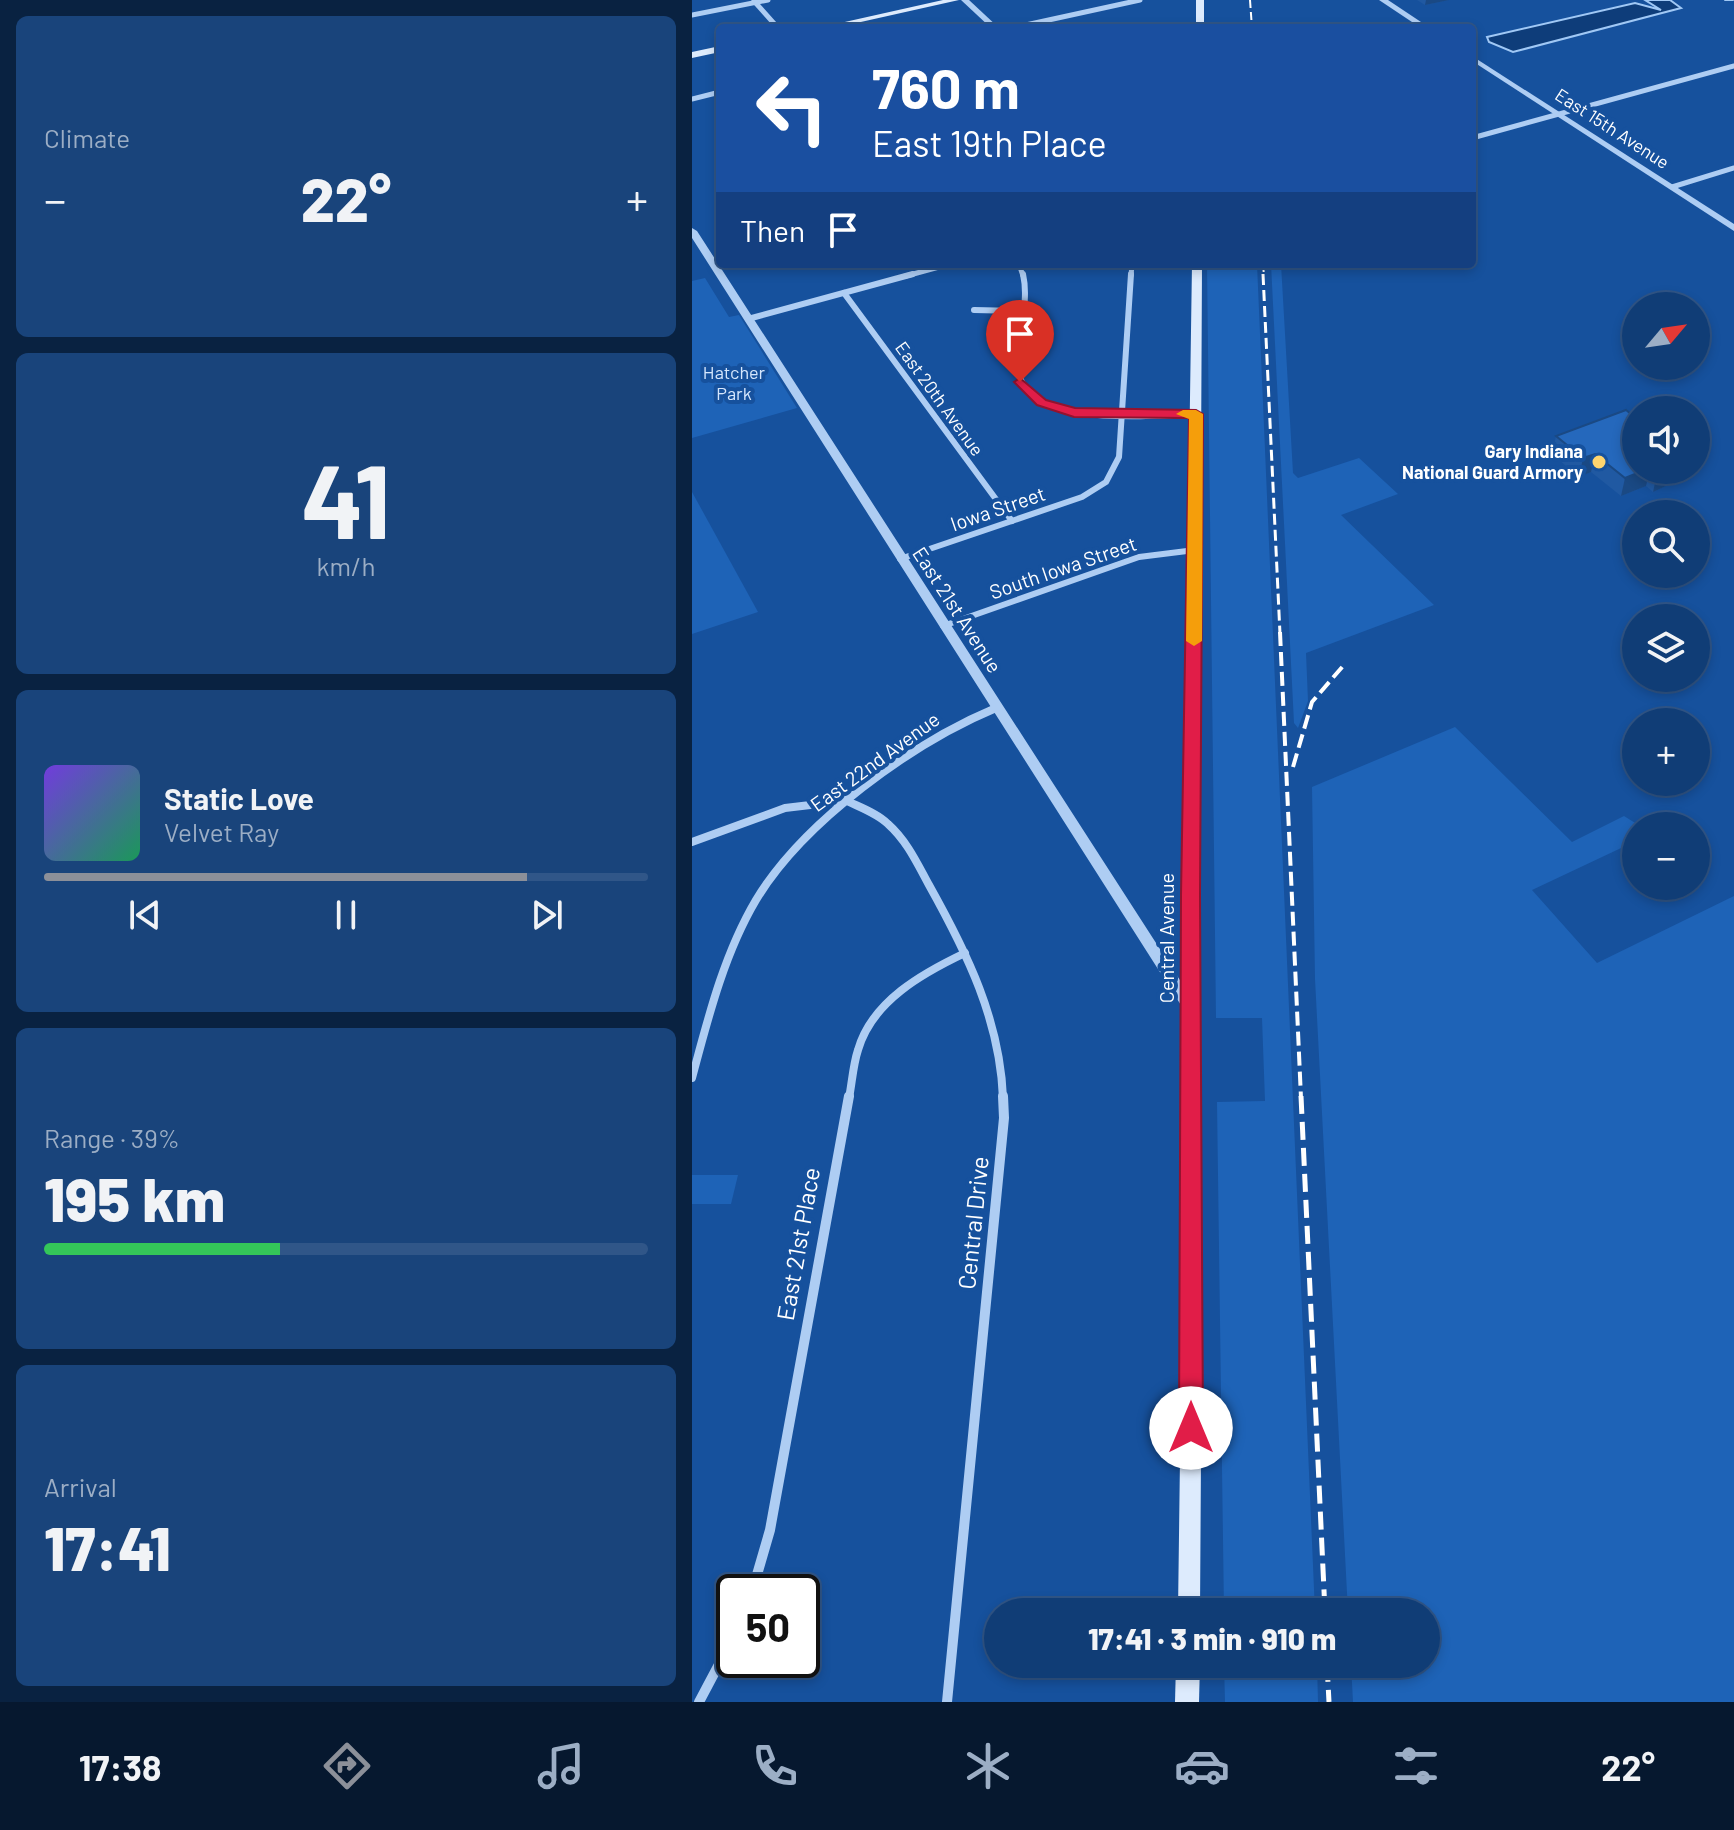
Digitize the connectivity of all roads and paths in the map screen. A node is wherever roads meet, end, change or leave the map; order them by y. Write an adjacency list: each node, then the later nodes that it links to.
1 (768, 0): 7 (street)
2 (955, 0): 10 (main road)
3 (965, 0): 11 (street)
4 (1140, 0): 12 (street)
5 (1200, 0): 13 (main road)
6 (1383, 0): 14 (street)
7 (755, 1): 8 (street); 9 (street)
8 (692, 15)
9 (775, 24)
10 (841, 24)
11 (991, 24)
12 (1030, 24)
13 (1200, 24)
14 (1420, 24)
15 (716, 50): 16 (main road)
16 (692, 55)
17 (1476, 61): 21 (street, East 15th Avenue)
18 (1734, 66): 21 (street)
19 (716, 93): 20 (street)
20 (692, 99)
21 (1558, 114): 22 (street); 24 (street, East 15th Avenue)
22 (1476, 137)
23 (1734, 168): 24 (street)
24 (1672, 187): 25 (street, East 15th Avenue)
25 (1734, 228)
26 (692, 231): 34 (street, East 21st Avenue)
27 (935, 268): 31 (street)
28 (1020, 268): 33 (street)
29 (1132, 268): 36 (street)
30 (1197, 268): 35 (main road, Central Avenue)
31 (844, 293): 34 (street); 37 (street, East 20th Avenue)
32 (974, 310): 33 (street)
33 (1023, 311): 36 (street)
34 (748, 319): 39 (street, East 21st Avenue)
35 (1196, 414): 36 (street); 38 (main road, Central Avenue)
36 (1122, 415): 37 (street, Iowa Street)
37 (1012, 521): 39 (street, Iowa Street)
38 (1195, 550): 40 (street, South Iowa Street); 45 (main road, Central Avenue)
39 (900, 559): 40 (street, East 21st Avenue)
40 (943, 626): 41 (street, East 21st Avenue)
41 (996, 708): 42 (street, East 22nd Avenue); 45 (street, East 21st Avenue)
42 (845, 800): 43 (street); 44 (street, Central Drive); 46 (street, East 22nd Avenue)
43 (692, 842)
44 (965, 953): 47 (street, East 21st Place); 52 (street, Central Drive)
45 (1191, 1009): 48 (main road, Central Avenue)
46 (692, 1078)
47 (757, 1574)
48 (1189, 1598)
49 (716, 1670): 51 (street)
50 (1188, 1678): 53 (main road)
51 (699, 1702)
52 (947, 1702)
53 (1187, 1702)

